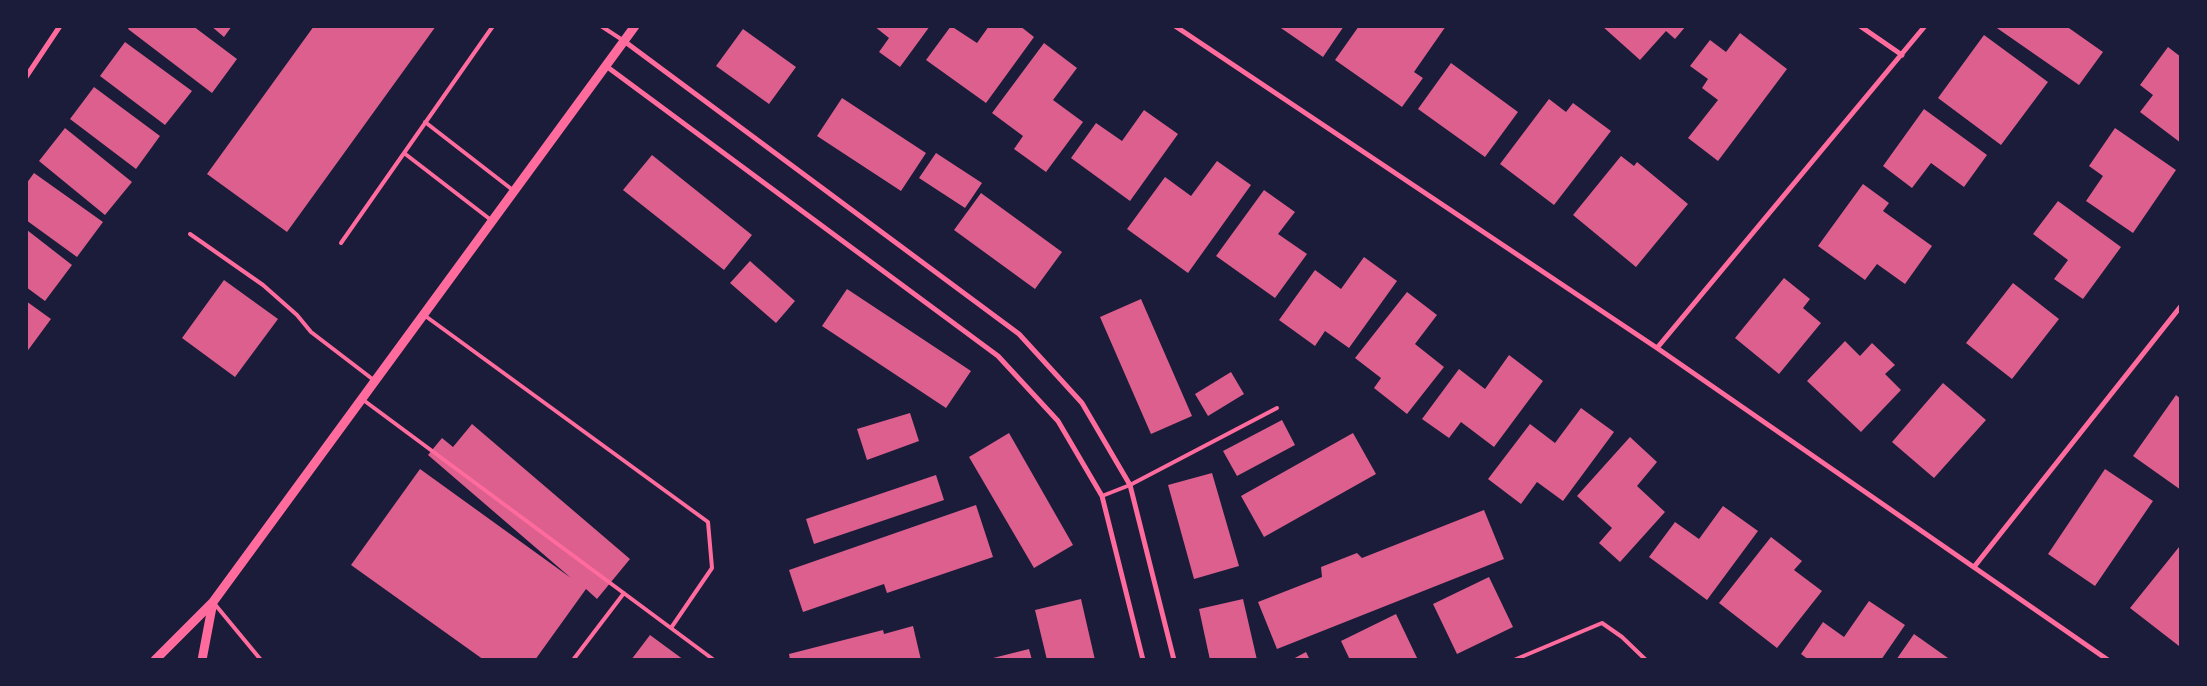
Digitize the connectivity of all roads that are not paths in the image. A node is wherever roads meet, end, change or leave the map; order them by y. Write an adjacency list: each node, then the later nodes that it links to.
1 (60, 26): 11 (street)
2 (493, 26): 12 (lane)
3 (601, 26): 8 (lane)
4 (635, 26): 8 (street)
5 (1175, 26): 20 (street)
6 (1860, 26): 9 (street)
7 (1925, 26): 9 (street)
8 (624, 42): 10 (street); 24 (street)
9 (1902, 55): 20 (street)
10 (606, 66): 14 (street); 25 (street)
11 (26, 77)
12 (425, 122): 13 (lane); 14 (lane)
13 (404, 153): 15 (lane); 17 (lane)
14 (514, 191): 15 (street)
15 (492, 221): 19 (street)
16 (190, 234): 21 (lane)
17 (341, 243)
18 (2181, 306): 26 (street)
19 (423, 315): 21 (street); 29 (lane)
20 (1657, 348): 26 (street)
21 (375, 380): 22 (street)
22 (361, 399): 27 (lane); 28 (street)
23 (1277, 408): 24 (lane)
24 (1130, 485): 25 (lane); 36 (street)
25 (1102, 496): 35 (street)
26 (1974, 567): 39 (street)
27 (624, 593): 29 (lane); 33 (lane)
28 (214, 602): 30 (street); 31 (street); 32 (lane)
29 (671, 628): 34 (lane)
30 (155, 660)
31 (202, 660)
32 (261, 660)
33 (573, 660)
34 (714, 660)
35 (1143, 660)
36 (1174, 660)
37 (1514, 660): 38 (lane)
38 (1646, 660)
39 (2108, 660)

